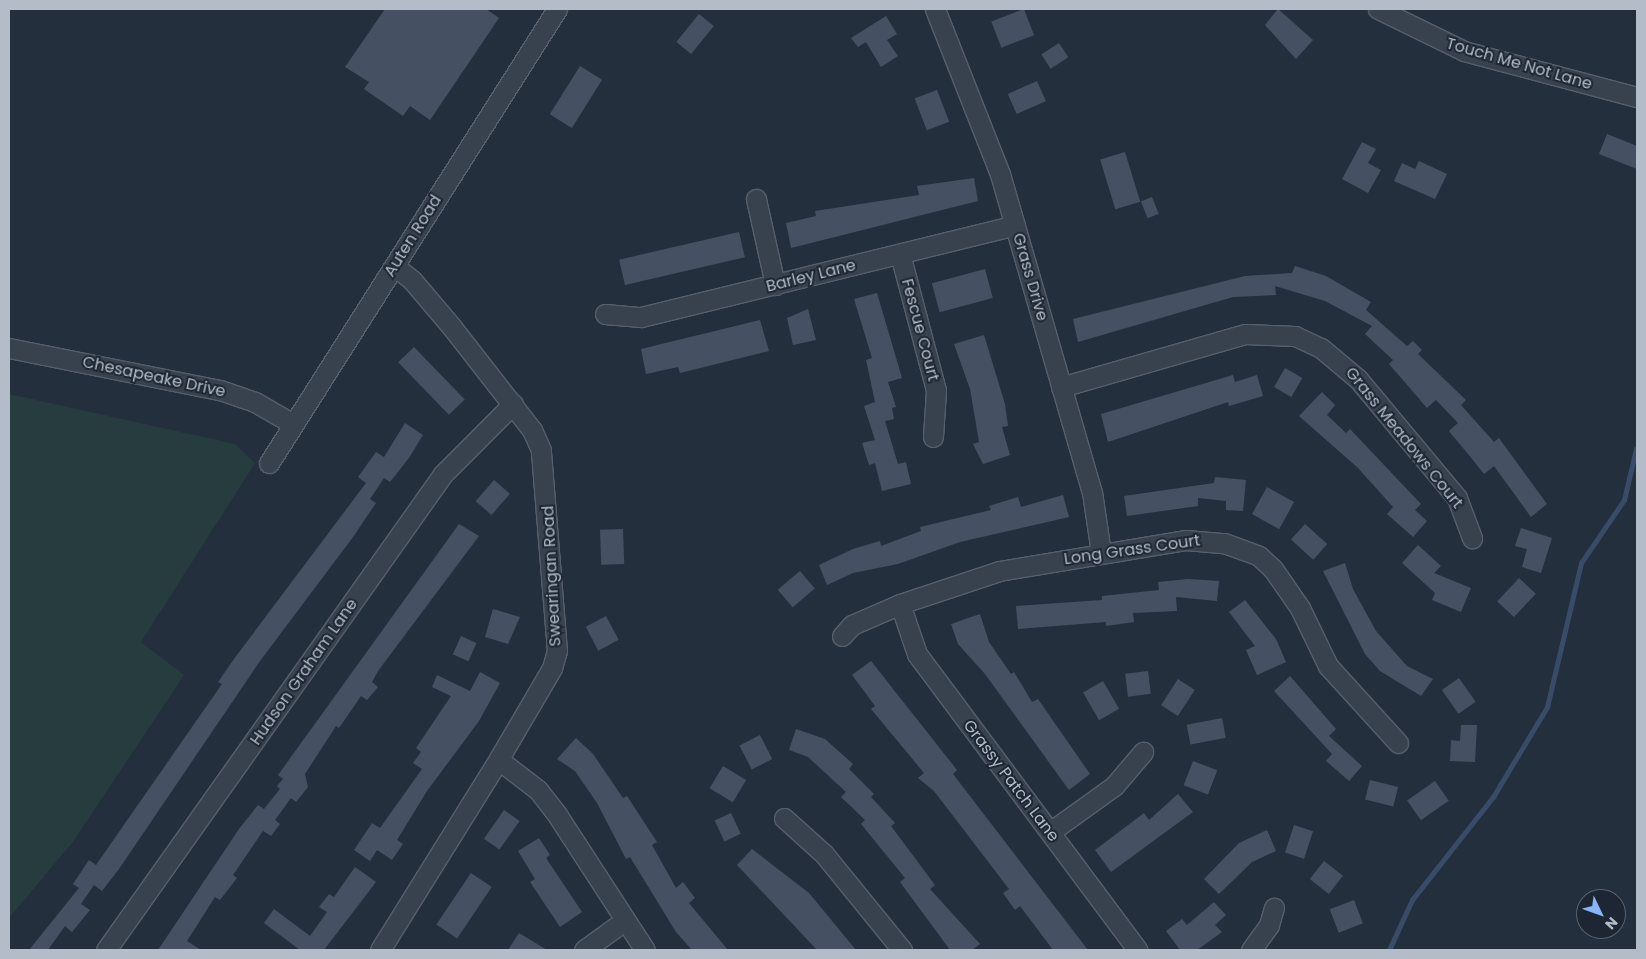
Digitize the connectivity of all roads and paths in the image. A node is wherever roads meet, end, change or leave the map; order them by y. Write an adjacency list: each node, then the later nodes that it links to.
1 (556, 9): 8 (street, Auten Road)
2 (935, 9): 6 (street, Grass Drive)
3 (1378, 9): 4 (street, Touch Me Not Lane)
4 (1637, 96)
5 (756, 199): 9 (street)
6 (1016, 224): 7 (street, Barley Lane); 12 (street, Grass Drive)
7 (900, 254): 9 (street, Barley Lane); 15 (street, Fescue Court)
8 (394, 266): 13 (street, Swearingan Road); 14 (street, Auten Road)
9 (775, 285): 10 (street, Barley Lane)
10 (605, 314)
11 (9, 348): 14 (street, Chesapeake Drive)
12 (1061, 387): 17 (street, Grass Meadows Court); 18 (street, Grass Drive)
13 (513, 404): 23 (street, Swearingan Road); 28 (street, Hudson Graham Lane)
14 (293, 424): 16 (street, Auten Road)
15 (933, 437)
16 (269, 463)
17 (1472, 538)
18 (1102, 553): 19 (street, Long Grass Court); 21 (street, Long Grass Court)
19 (900, 604): 20 (street, Long Grass Court); 25 (street, Grassy Patch Lane)
20 (842, 636)
21 (1398, 743)
22 (1143, 752): 25 (street)
23 (499, 760): 27 (street); 29 (street, Swearingan Road)
24 (784, 818): 32 (street)
25 (1050, 832): 33 (street, Grassy Patch Lane)
26 (1274, 908): 34 (street)
27 (624, 921): 30 (street); 31 (street)
28 (106, 950)
29 (380, 950)
30 (584, 950)
31 (645, 950)
32 (902, 950)
33 (1138, 950)
34 (1251, 950)

